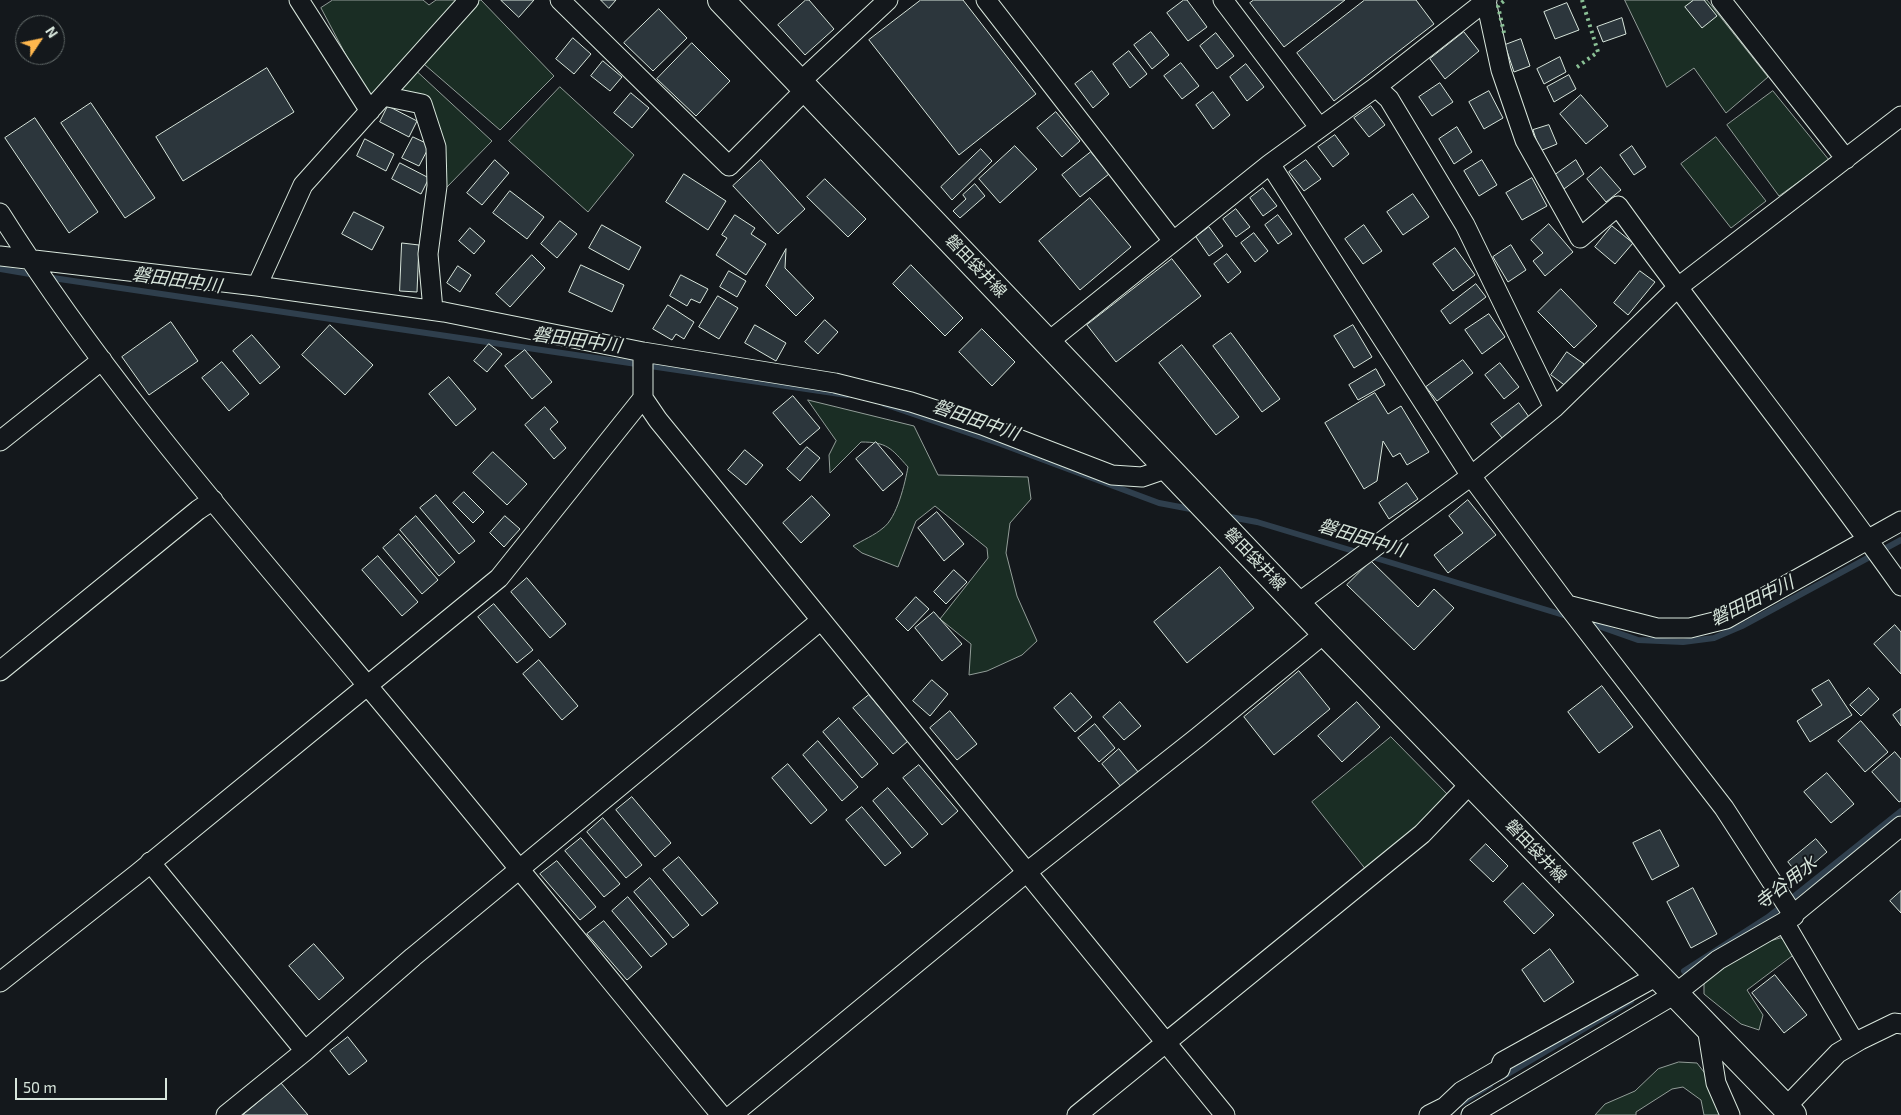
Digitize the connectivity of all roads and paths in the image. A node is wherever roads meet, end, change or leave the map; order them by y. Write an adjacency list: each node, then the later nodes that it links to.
1 (300, 0): 13 (street)
2 (469, 0): 12 (street)
3 (560, 0): 10 (street)
4 (721, 0): 10 (main road, 磐田袋井線)
5 (888, 0): 10 (street)
6 (986, 0): 19 (street)
7 (1223, 0): 15 (street)
8 (1721, 0): 16 (street)
9 (1486, 1): 11 (street); 23 (street)
10 (803, 86): 25 (main road, 磐田袋井線)
11 (1376, 86): 15 (street); 29 (street)
12 (383, 96): 13 (street); 24 (street)
13 (370, 111): 22 (street)
14 (1901, 116): 16 (street)
15 (1319, 127): 17 (street)
16 (1846, 159): 23 (street)
17 (1270, 164): 19 (street); 32 (street)
18 (0, 213): 21 (street)
19 (1173, 241): 25 (street)
20 (0, 256): 21 (street)
21 (29, 260): 22 (street); 27 (street)
22 (257, 286): 24 (street)
23 (1677, 288): 29 (street); 35 (street)
24 (433, 310): 26 (street)
25 (1048, 342): 31 (main road, 磐田袋井線)
26 (644, 352): 28 (street); 31 (street)
27 (102, 360): 30 (street); 33 (street)
28 (643, 398): 39 (street); 42 (street)
29 (1554, 408): 32 (street)
30 (0, 441)
31 (1168, 468): 37 (main road, 磐田袋井線)
32 (1471, 476): 37 (street); 38 (street)
33 (213, 500): 41 (street); 42 (street)
34 (1901, 521): 35 (street)
35 (1868, 540): 36 (street); 38 (street)
36 (1901, 586)
37 (1297, 604): 40 (main road, 磐田袋井線)
38 (1567, 605): 48 (street)
39 (820, 621): 46 (street); 47 (street)
40 (1325, 633): 43 (main road, 磐田袋井線); 47 (street)
41 (0, 671)
42 (368, 686): 45 (street); 46 (street)
43 (1470, 783): 50 (main road, 磐田袋井線); 54 (street)
44 (1901, 826): 48 (street)
45 (150, 862): 49 (street); 55 (street)
46 (519, 870): 55 (street); 58 (street)
47 (1027, 872): 54 (street); 59 (street)
48 (1789, 919): 50 (street); 53 (street)
49 (0, 982)
50 (1666, 985): 52 (main road, 磐田袋井線); 62 (street); 63 (street)
51 (1901, 1024): 53 (street)
52 (1707, 1027): 56 (main road, 磐田袋井線); 64 (street)
53 (1860, 1040): 56 (street)
54 (1166, 1043): 60 (street); 61 (street)
55 (305, 1051): 57 (street)
56 (1789, 1111)
57 (226, 1115)
58 (721, 1115)
59 (732, 1115)
60 (1077, 1115)
61 (1225, 1115)
62 (1429, 1115)
63 (1471, 1115)
64 (1730, 1115)

